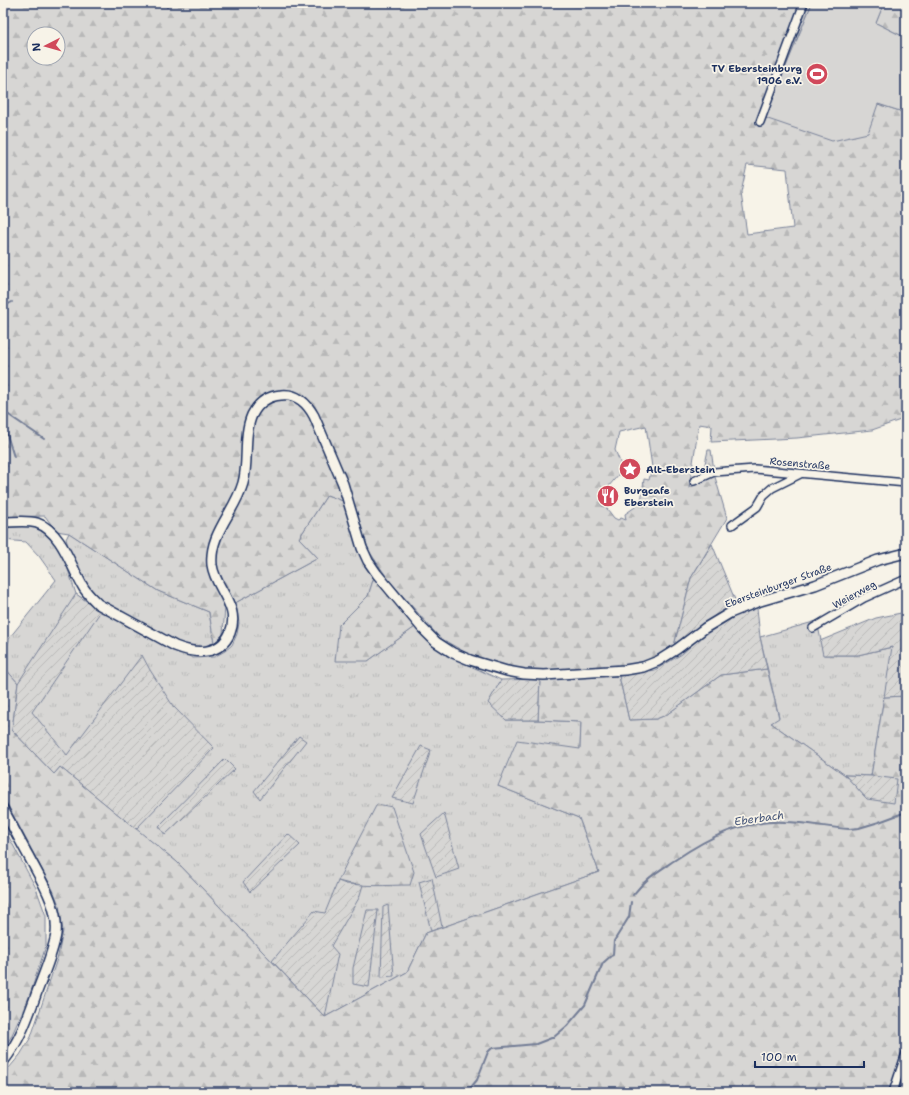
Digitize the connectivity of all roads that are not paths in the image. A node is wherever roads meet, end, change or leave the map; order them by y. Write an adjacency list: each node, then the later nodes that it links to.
1 (804, 3): 2 (street)
2 (760, 122)
3 (802, 473): 4 (street, Rosenstraße); 5 (street, Rosenstraße); 7 (street)
4 (694, 481)
5 (906, 483)
6 (3, 522): 8 (street, Ebersteinburger Straße)
7 (732, 525)
8 (906, 553)
9 (906, 579): 10 (street, Weierweg)
10 (813, 628)
11 (3, 809): 13 (street)
12 (906, 1053): 14 (street)
13 (3, 1062)
14 (893, 1092)

